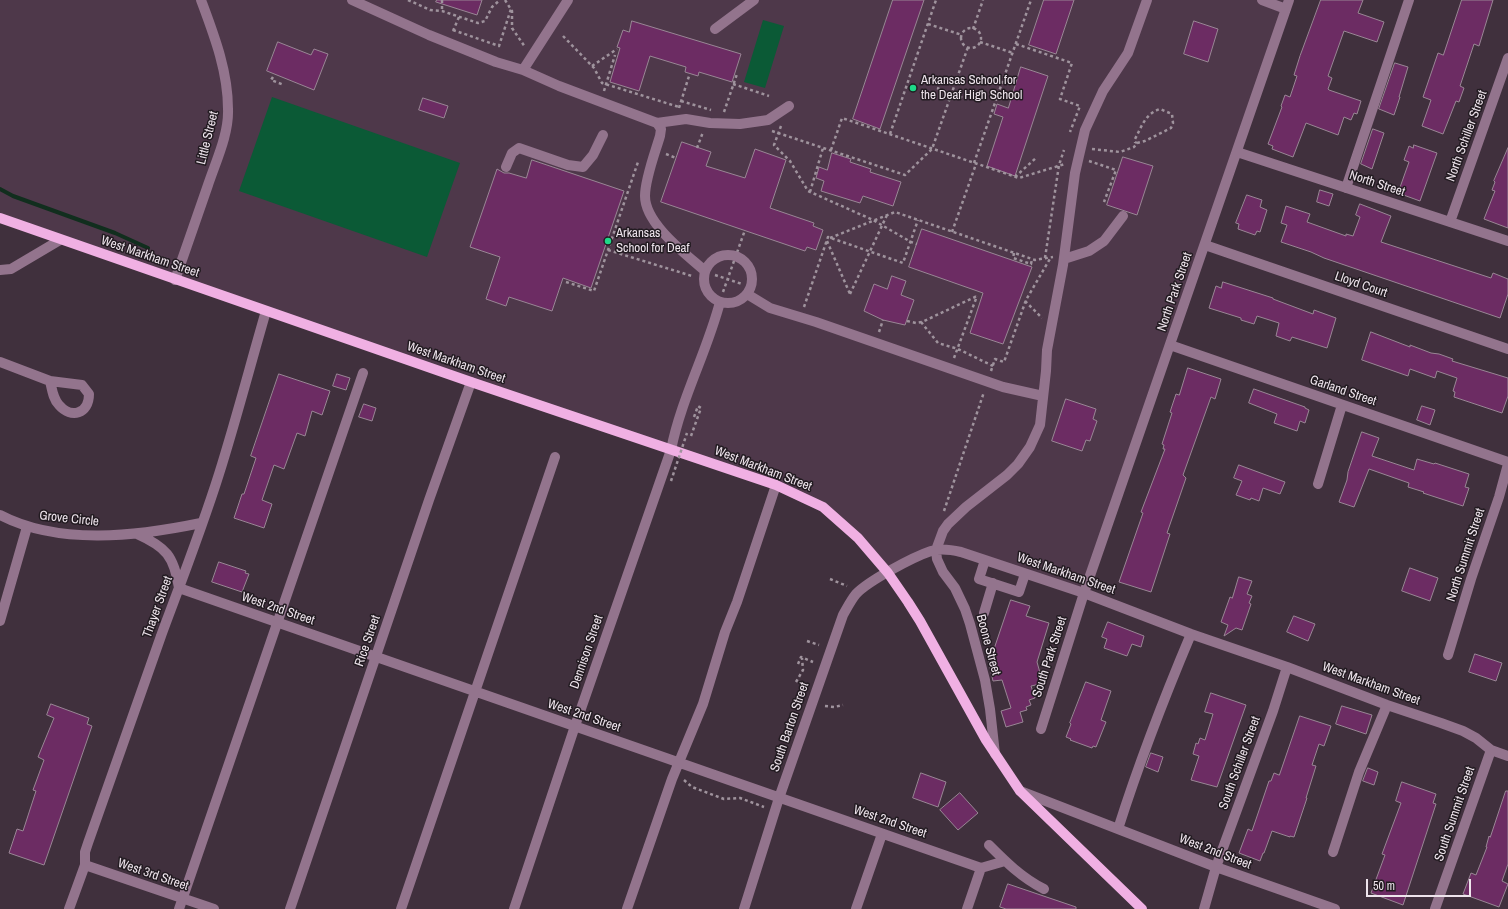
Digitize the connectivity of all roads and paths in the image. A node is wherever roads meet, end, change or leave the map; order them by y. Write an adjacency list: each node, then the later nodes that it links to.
1 (201, 0): 106 (street, Little Street)
2 (352, 0): 25 (street)
3 (408, 0): 17 (path)
4 (442, 0): 17 (path)
5 (500, 0): 18 (path)
6 (505, 0): 16 (path)
7 (568, 0): 32 (street)
8 (754, 0): 20 (street)
9 (936, 0): 19 (path)
10 (983, 0): 21 (path)
11 (1031, 0): 27 (path)
12 (1147, 0): 59 (street)
13 (1262, 0): 15 (street)
14 (1409, 0): 76 (street)
15 (1288, 4): 65 (street, North Park Street)
16 (511, 8): 22 (path); 32 (path)
17 (442, 11): 18 (path)
18 (459, 17): 22 (path)
19 (928, 24): 23 (path); 55 (path)
20 (715, 29)
21 (974, 29): 23 (path); 26 (path)
22 (453, 30): 25 (path)
23 (962, 35): 28 (path)
24 (563, 36): 34 (path)
25 (448, 42): 35 (street)
26 (980, 42): 28 (path); 30 (path)
27 (1016, 44): 30 (path); 53 (path)
28 (968, 47): 44 (path)
29 (617, 49): 34 (path)
30 (1013, 53): 72 (path)
31 (616, 55): 39 (path)
32 (532, 56): 35 (street)
33 (1508, 58): 84 (street, North Schiller Street)
34 (592, 66): 39 (path)
35 (522, 70): 50 (street)
36 (737, 74): 40 (path)
37 (689, 76): 49 (path)
38 (273, 77): 41 (path)
39 (606, 84): 42 (path); 48 (path)
40 (732, 84): 45 (path); 51 (path)
41 (284, 85)
42 (605, 88)
43 (936, 88): 44 (path)
44 (952, 94): 46 (path); 62 (path)
45 (769, 96)
46 (966, 98)
47 (789, 106): 51 (street)
48 (679, 107)
49 (716, 112)
50 (657, 122): 51 (street); 104 (street)
51 (747, 122): 54 (path)
52 (781, 125): 54 (path)
53 (1070, 132)
54 (778, 133): 61 (path); 77 (path)
55 (890, 134): 62 (path); 63 (path)
56 (603, 135): 74 (street)
57 (700, 140): 60 (path)
58 (1137, 143): 58 (path); 59 (path)
59 (1081, 147): 71 (street)
60 (697, 148)
61 (824, 148): 63 (path); 77 (path)
62 (932, 149): 63 (path); 72 (path)
63 (831, 150)
64 (1064, 150): 73 (path)
65 (1237, 152): 76 (street, North Street); 94 (street, North Park Street)
66 (670, 156): 68 (path)
67 (1037, 157): 75 (path)
68 (676, 158)
69 (1091, 161): 78 (path)
70 (638, 162): 95 (path)
71 (1078, 162): 73 (path); 101 (street)
72 (975, 163): 75 (path); 87 (path)
73 (1059, 165): 75 (path); 99 (path)
74 (506, 167)
75 (1015, 177)
76 (1346, 188): 84 (street, North Street)
77 (810, 192): 82 (path)
78 (1104, 202)
79 (887, 215): 82 (path); 83 (path); 85 (path)
80 (1122, 216): 101 (street)
81 (0, 218): 89 (main road, West Markham Street)
82 (873, 220): 85 (path); 88 (path)
83 (918, 220): 87 (path); 92 (path)
84 (1450, 222): 91 (street, North Street)
85 (882, 226): 92 (path); 96 (path)
86 (744, 230): 98 (path)
87 (952, 232): 97 (path)
88 (830, 238): 90 (path); 96 (path)
89 (60, 240): 103 (street); 106 (main road, West Markham Street)
90 (827, 241): 96 (path); 111 (path)
91 (1508, 241)
92 (911, 242): 93 (path); 96 (path)
93 (916, 244)
94 (1205, 245): 118 (street, North Park Street); 120 (street, Lloyd Court)
95 (608, 250): 104 (path); 107 (path)
96 (870, 251)
97 (1014, 253): 102 (path); 102 (path)
98 (736, 257): 104 (street); 105 (path); 108 (street)
99 (1045, 258): 100 (path); 102 (path)
100 (1051, 258): 101 (path); 109 (path)
101 (1060, 258): 129 (street)
102 (1032, 259)
103 (0, 270)
104 (704, 275): 105 (path); 110 (street)
105 (728, 279): 108 (path); 110 (path)
106 (175, 280): 112 (main road, West Markham Street)
107 (566, 282)
108 (749, 290): 110 (street); 129 (street)
109 (1025, 301): 113 (path); 123 (path)
110 (720, 302): 134 (street, Dennison Street)
111 (806, 302)
112 (266, 311): 127 (main road, West Markham Street); 142 (street, Thayer Street)
113 (1040, 316)
114 (883, 320): 117 (path)
115 (907, 321): 116 (path)
116 (921, 322): 119 (path); 119 (path)
117 (880, 330)
118 (1170, 345): 130 (street, Garland Street); 153 (street, North Park Street)
119 (958, 349): 121 (path); 123 (path)
120 (1508, 349)
121 (954, 358)
122 (0, 362): 126 (street)
123 (993, 366): 125 (path)
124 (363, 373): 156 (street)
125 (991, 373)
126 (50, 381)
127 (471, 382): 134 (main road, West Markham Street); 161 (street, Rice Street)
128 (985, 388): 141 (path)
129 (1043, 396): 145 (street)
130 (1342, 405): 136 (street, Garland Street); 138 (street)
131 (698, 406): 133 (path)
132 (688, 433): 137 (path, bridge)
133 (691, 436)
134 (671, 450): 139 (main road, West Markham Street); 171 (street, Dennison Street)
135 (555, 457): 167 (street)
136 (1508, 463): 160 (street, North Summit Street)
137 (671, 481)
138 (1318, 484)
139 (776, 485): 147 (main road, West Markham Street); 176 (street)
140 (0, 515): 143 (street, Grove Circle)
141 (943, 515)
142 (201, 523): 144 (street, Grove Circle); 152 (street, Thayer Street)
143 (27, 526): 144 (street, Grove Circle); 155 (street)
144 (137, 534): 152 (street, Grove Circle)
145 (936, 550): 146 (street, West Markham Street); 147 (street, West Markham Street); 174 (street, Boone Street)
146 (985, 560): 148 (street, West Markham Street); 150 (street)
147 (888, 573): 174 (main road, Boone Street); 178 (street, South Barton Street)
148 (1025, 574): 150 (street); 153 (street, West Markham Street)
149 (830, 579): 151 (path)
150 (993, 583): 154 (street)
151 (848, 586)
152 (179, 588): 156 (street, West 2nd Street); 185 (street, Thayer Street)
153 (1084, 593): 157 (street, West Markham Street); 172 (street, South Park Street)
154 (984, 613)
155 (0, 620)
156 (277, 622): 161 (street, West 2nd Street); 189 (street)
157 (1191, 634): 165 (street, West Markham Street); 180 (street)
158 (807, 641): 159 (path)
159 (818, 645)
160 (1448, 655)
161 (376, 657): 167 (street, West 2nd Street); 195 (street, Rice Street)
162 (802, 658): 163 (path); 164 (path); 166 (path)
163 (813, 662)
164 (798, 664)
165 (1287, 667): 169 (street, West Markham Street); 186 (street, South Schiller Street)
166 (796, 682)
167 (475, 691): 171 (street, West 2nd Street); 196 (street)
168 (843, 705): 170 (path)
169 (1387, 705): 173 (street, West Markham Street); 183 (street)
170 (825, 706)
171 (575, 726): 176 (street, West 2nd Street); 197 (street, Dennison Street)
172 (1041, 729)
173 (1491, 750): 175 (street, West Markham Street); 204 (street, South Summit Street)
174 (995, 754): 177 (main road, Boone Street)
175 (1508, 756)
176 (677, 767): 178 (street, West 2nd Street); 179 (path); 198 (street)
177 (1020, 791): 180 (street, West 2nd Street); 201 (main road, Boone Street)
178 (779, 798): 181 (street, West 2nd Street); 199 (street, South Barton Street)
179 (766, 808)
180 (1118, 829): 186 (street, West 2nd Street)
181 (882, 834): 187 (street, West 2nd Street); 200 (street)
182 (989, 845): 184 (street)
183 (1332, 852)
184 (1006, 861): 187 (street); 188 (street)
185 (85, 865): 189 (street, West 3rd Street); 192 (street, Thayer Street)
186 (1216, 867): 190 (street, West 2nd Street); 202 (street, South Schiller Street)
187 (981, 868): 191 (street)
188 (1044, 889)
189 (182, 898): 193 (street); 194 (street, West 3rd Street)
190 (1314, 905): 203 (street, West 2nd Street)
191 (970, 908)
192 (69, 909)
193 (179, 909)
194 (214, 909)
195 (290, 909)
196 (401, 909)
197 (514, 909)
198 (627, 909)
199 (744, 909)
200 (856, 909)
201 (1142, 909)
202 (1204, 909)
203 (1335, 909)
204 (1435, 909)

